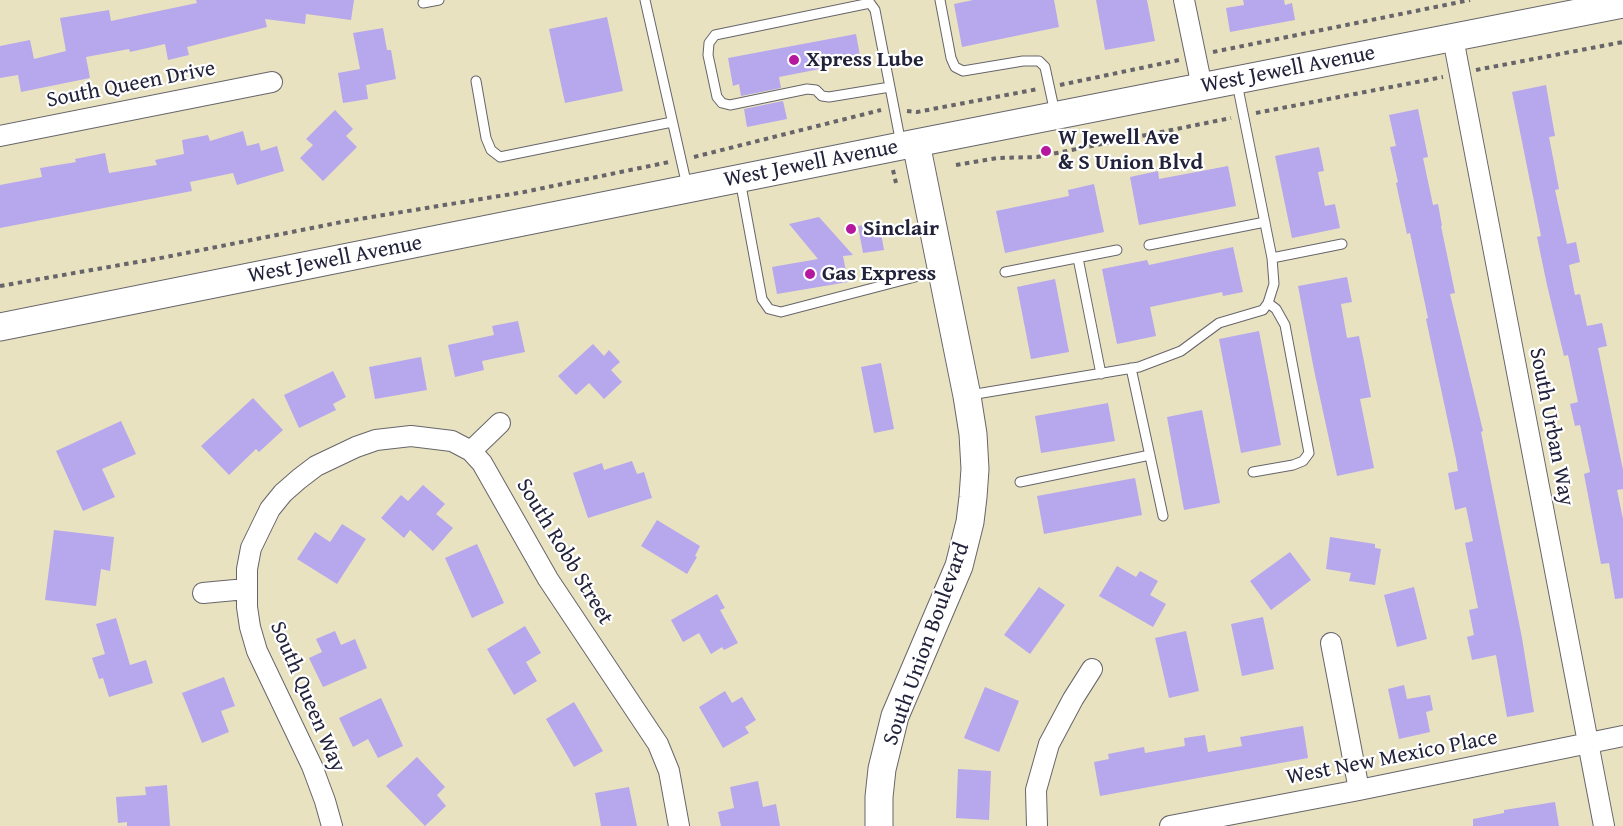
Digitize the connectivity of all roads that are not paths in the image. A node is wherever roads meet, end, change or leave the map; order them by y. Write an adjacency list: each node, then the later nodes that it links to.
1 (439, 0): 5 (lane)
2 (645, 0): 14 (lane)
3 (940, 0): 13 (lane)
4 (1184, 0): 12 (street)
5 (423, 3)
6 (1623, 4): 7 (main road, West Jewell Avenue)
7 (1453, 38): 8 (main road, West Jewell Avenue); 44 (street, South Urban Way)
8 (1236, 80): 12 (main road, West Jewell Avenue); 19 (lane)
9 (476, 81): 14 (lane)
10 (272, 82): 15 (street, South Queen Drive)
11 (890, 87): 11 (lane); 16 (lane)
12 (1202, 87): 13 (main road, West Jewell Avenue)
13 (1056, 116): 16 (main road, West Jewell Avenue)
14 (672, 123): 18 (lane)
15 (0, 136)
16 (909, 145): 17 (main road, West Jewell Avenue); 25 (main road, South Union Boulevard)
17 (740, 178): 18 (main road, West Jewell Avenue); 25 (lane)
18 (687, 189): 28 (main road, West Jewell Avenue)
19 (1265, 222): 21 (lane); 24 (lane)
20 (1342, 244): 24 (lane)
21 (1149, 245)
22 (1117, 250): 23 (lane)
23 (1078, 258): 26 (lane); 30 (lane)
24 (1272, 258): 27 (lane)
25 (942, 270): 31 (main road, South Union Boulevard)
26 (1005, 272)
27 (1268, 303): 29 (lane); 36 (lane)
28 (0, 327)
29 (1131, 368): 30 (lane); 34 (lane)
30 (1101, 374): 31 (lane)
31 (967, 396): 48 (main road, South Union Boulevard)
32 (500, 423): 33 (street)
33 (471, 451): 35 (street, South Robb Street); 47 (street, South Robb Street)
34 (1150, 455): 37 (lane); 38 (lane)
35 (316, 466): 39 (street, South Queen Way)
36 (1253, 472)
37 (1020, 482)
38 (1163, 516)
39 (246, 589): 40 (street); 46 (street, South Queen Way)
40 (203, 593)
41 (1331, 643): 45 (street)
42 (1092, 669): 49 (street)
43 (1623, 736): 44 (street, West New Mexico Place)
44 (1587, 743): 45 (street, West New Mexico Place); 51 (street, South Urban Way)
45 (1359, 790): 50 (street, West New Mexico Place)
46 (332, 826)
47 (680, 826)
48 (879, 826)
49 (1037, 826)
50 (1170, 826)
51 (1604, 826)

